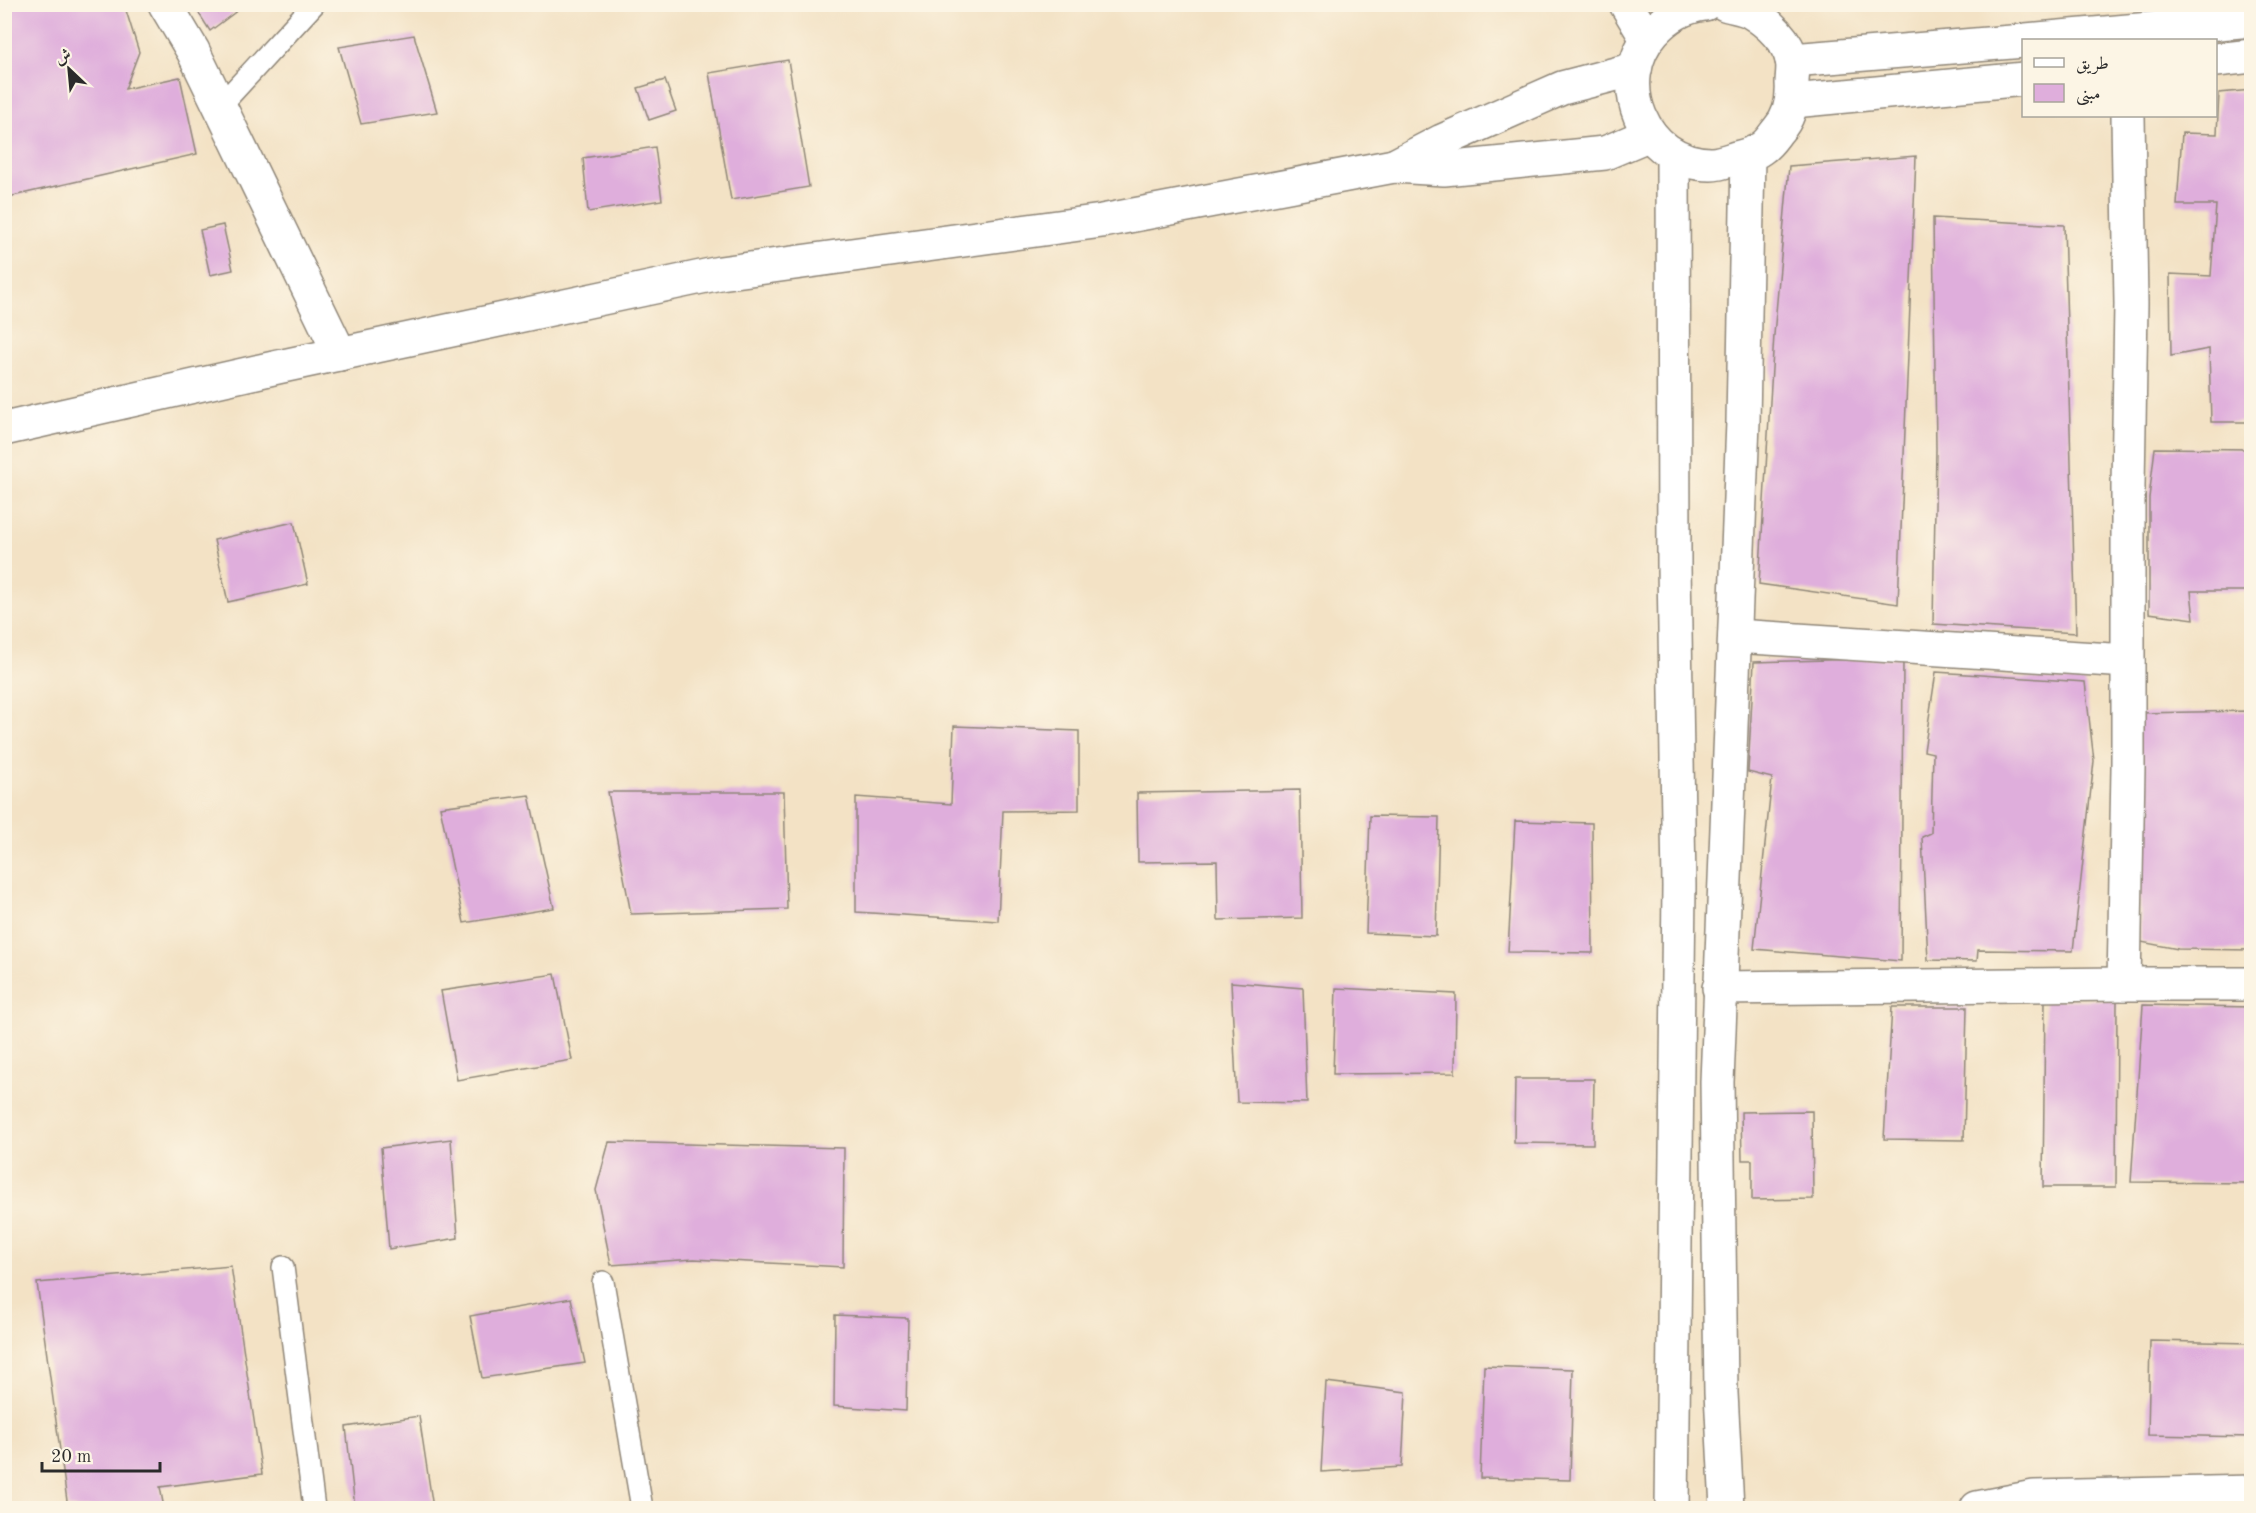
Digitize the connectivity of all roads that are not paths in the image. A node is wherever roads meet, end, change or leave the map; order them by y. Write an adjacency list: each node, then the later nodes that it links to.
1 (165, 4): 16 (street)
2 (314, 4): 16 (lane)
3 (1626, 4): 7 (street)
4 (1725, 4): 11 (street)
5 (1695, 5): 7 (street)
6 (2252, 20): 8 (street)
7 (1647, 39): 13 (street)
8 (2047, 39)
9 (2022, 41): 11 (street)
10 (2252, 56): 12 (street)
11 (1792, 60): 15 (street)
12 (2217, 60)
13 (1635, 69): 18 (street); 20 (street)
14 (2022, 79): 15 (street)
15 (1793, 101): 19 (street)
16 (220, 106): 21 (street)
17 (2128, 117): 24 (street)
18 (1662, 144): 19 (street); 20 (street); 33 (street)
19 (1748, 155): 23 (street)
20 (1395, 166): 21 (street)
21 (340, 354): 22 (street)
22 (4, 429)
23 (1735, 636): 24 (street); 27 (street)
24 (2128, 661): 25 (street)
25 (2124, 984): 26 (street); 27 (street)
26 (2252, 984)
27 (1719, 988): 34 (street)
28 (283, 1268): 31 (lane)
29 (603, 1282): 32 (lane)
30 (2252, 1492): 35 (street)
31 (314, 1509)
32 (642, 1509)
33 (1672, 1509)
34 (1727, 1509)
35 (1977, 1509)

